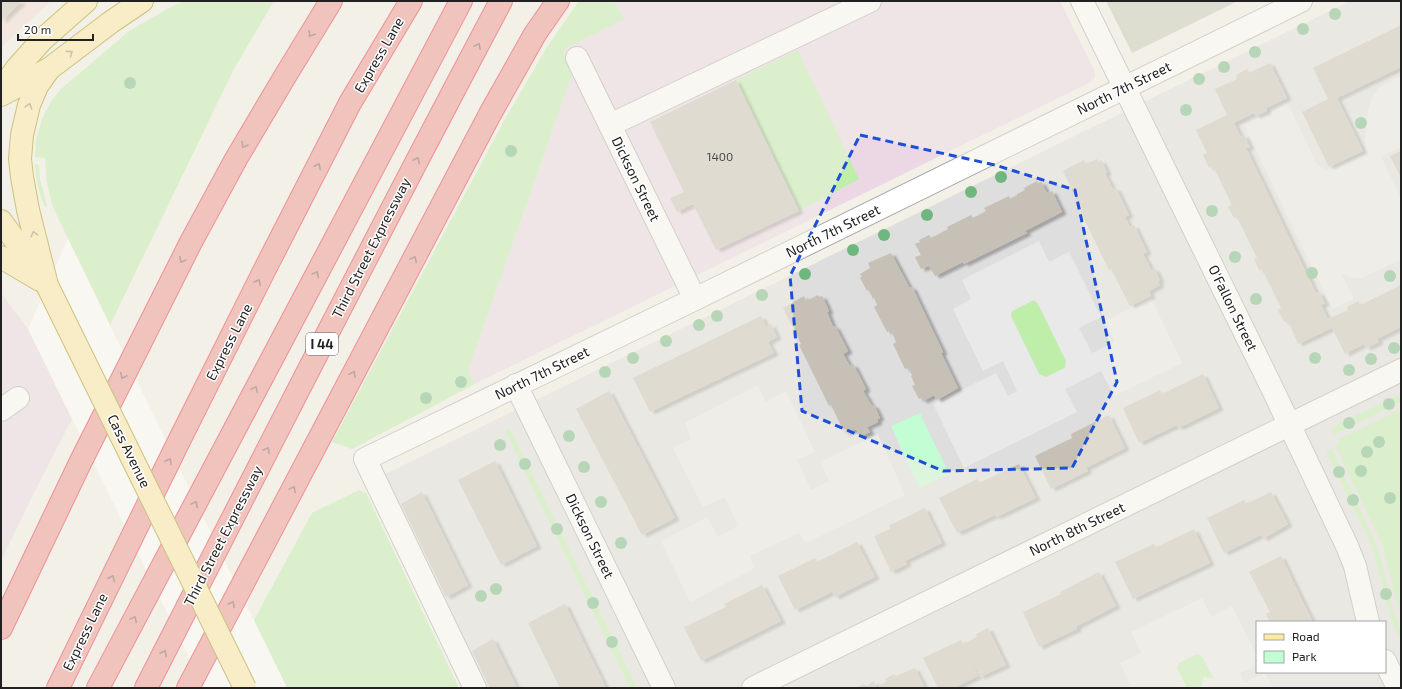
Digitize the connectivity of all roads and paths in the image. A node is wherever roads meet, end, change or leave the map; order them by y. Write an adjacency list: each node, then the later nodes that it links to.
1 (86, 1): 14 (main road)
2 (142, 1): 12 (main road, one-way to 2)
3 (331, 1): 25 (highway, one-way to 25)
4 (411, 1): 27 (highway, Express Lane, one-way to 4)
5 (461, 1): 28 (highway, one-way to 5)
6 (501, 1): 29 (highway, Third Street Expressway / I 44, one-way to 6)
7 (558, 1): 30 (highway, one-way to 7)
8 (870, 1): 16 (street)
9 (1082, 1): 13 (street, O'Fallon Street)
10 (1301, 1): 13 (street, North 7th Street)
11 (577, 58): 16 (street, Dickson Street)
12 (49, 69): 15 (main road); 19 (main road, one-way to 12)
13 (1125, 88): 20 (street, North 7th Street); 23 (street, O'Fallon Street)
14 (1, 90)
15 (1, 95)
16 (610, 125): 20 (street, Dickson Street)
17 (1, 221): 19 (main road, Cass Avenue)
18 (1, 257): 19 (main road)
19 (47, 285): 31 (main road, Cass Avenue, bridge)
20 (695, 299): 22 (street, North 7th Street)
21 (1401, 370): 23 (street, North 8th Street)
22 (516, 385): 32 (street, North 7th Street); 33 (street, Dickson Street)
23 (1290, 424): 24 (street, O'Fallon Street); 34 (street, North 8th Street)
24 (1368, 621)
25 (1, 628)
26 (1386, 663): 35 (street)
27 (58, 688)
28 (98, 688)
29 (146, 688)
30 (188, 688)
31 (244, 688)
32 (475, 688)
33 (664, 688)
34 (753, 688)
35 (1398, 688)

